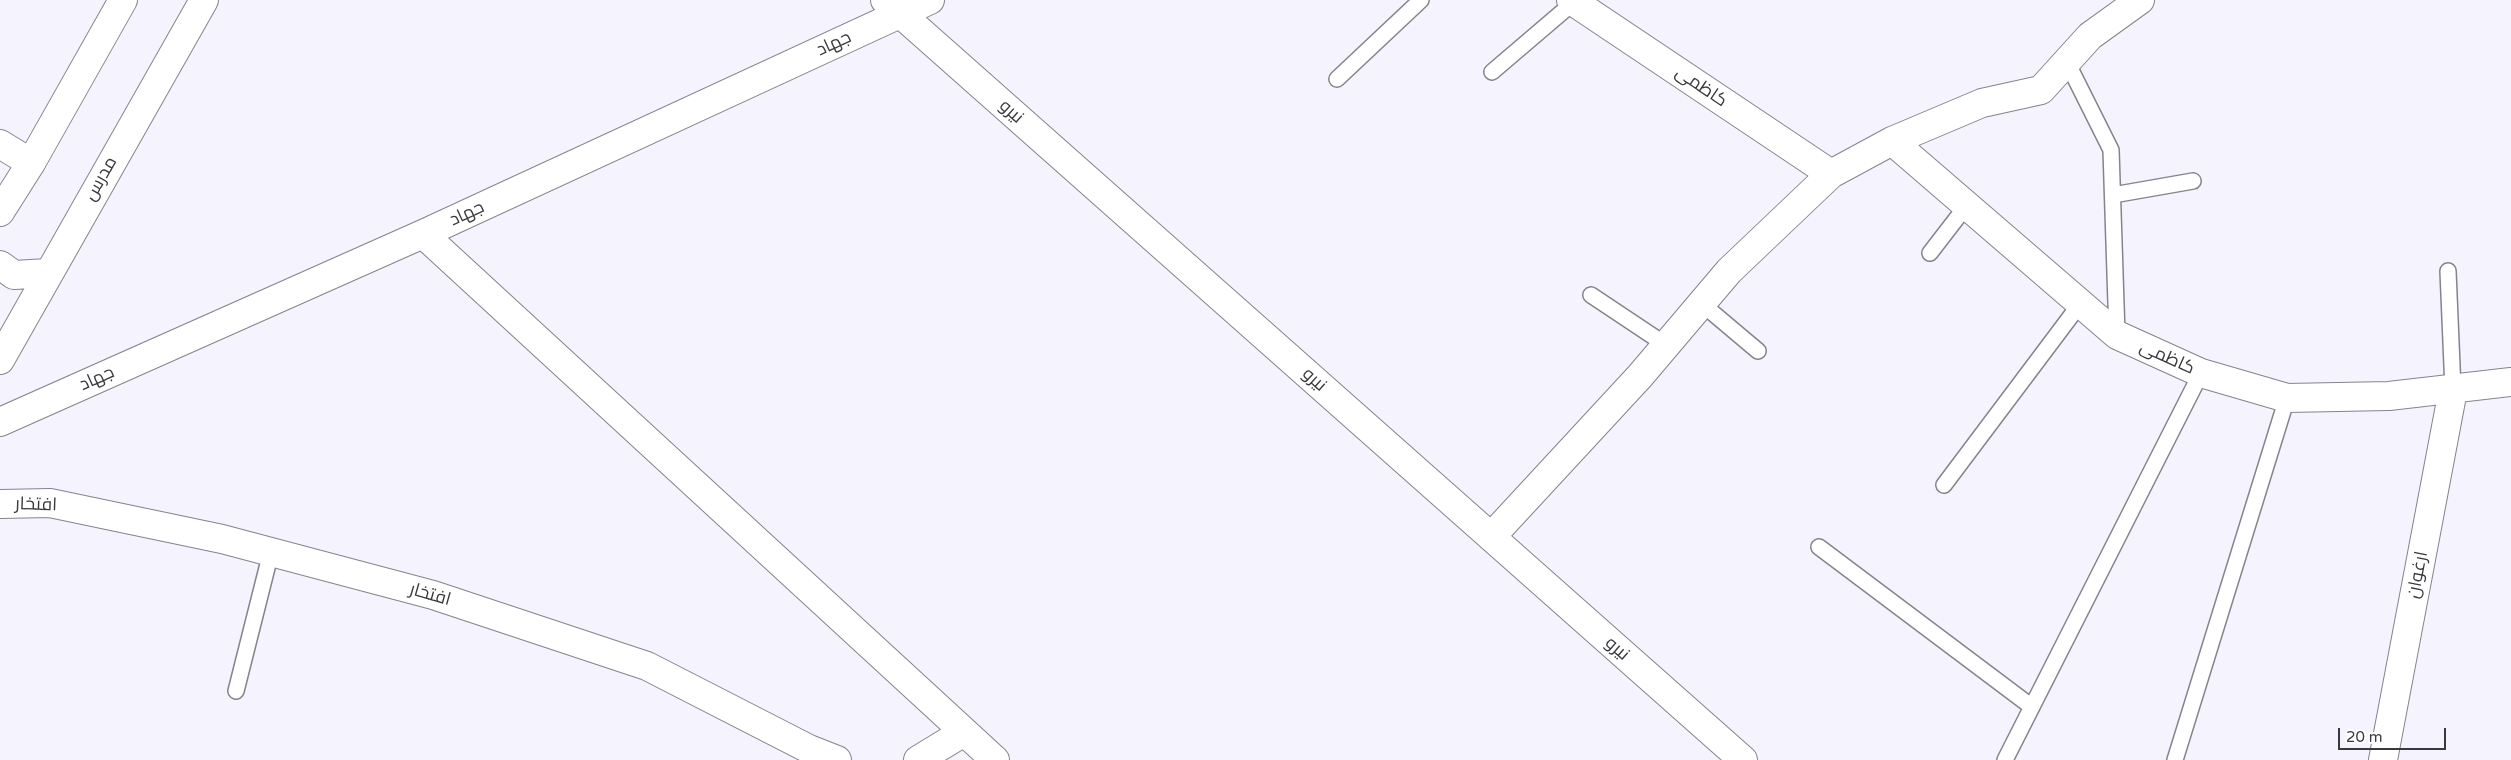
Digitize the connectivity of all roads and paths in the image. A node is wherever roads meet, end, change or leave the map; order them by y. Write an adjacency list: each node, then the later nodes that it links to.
1 (204, 0): 23 (street, مدرس)
2 (930, 0): 7 (street, جهاد)
3 (1420, 0): 10 (lane)
4 (2140, 0): 8 (street)
5 (119, 1): 13 (street)
6 (1572, 1): 9 (lane); 14 (street, کاظمی)
7 (892, 7): 19 (street, جهاد); 38 (street, نیرو)
8 (2067, 62): 11 (street); 16 (lane)
9 (1492, 72)
10 (1337, 79)
11 (1892, 141): 14 (street); 17 (street, کاظمی)
12 (0, 144): 13 (street)
13 (31, 163): 18 (street)
14 (1831, 174): 25 (street)
15 (2192, 181): 16 (lane)
16 (2113, 195): 27 (lane)
17 (1967, 205): 20 (lane); 26 (street, کاظمی)
18 (0, 212)
19 (423, 234): 35 (street, جهاد); 43 (street)
20 (1930, 253)
21 (0, 265): 23 (street)
22 (2448, 272): 33 (lane)
23 (48, 273): 30 (street, مدرس)
24 (1590, 295): 28 (lane)
25 (1702, 303): 28 (street); 29 (lane)
26 (2080, 304): 27 (street, کاظمی); 36 (lane)
27 (2117, 336): 31 (street, کاظمی)
28 (1666, 345): 38 (street)
29 (1758, 351)
30 (0, 360)
31 (2201, 373): 34 (street, کاظمی); 42 (lane)
32 (2511, 382): 33 (street, کاظمی)
33 (2453, 390): 34 (street, کاظمی); 50 (street, ارغوان)
34 (2287, 398): 49 (lane)
35 (0, 422)
36 (1944, 485)
37 (0, 504): 40 (street, افتخار)
38 (1491, 537): 47 (street, نیرو)
39 (1819, 547): 42 (lane)
40 (271, 552): 41 (lane); 44 (street, افتخار)
41 (236, 691)
42 (2032, 706): 48 (lane)
43 (964, 732): 45 (street); 46 (street)
44 (837, 760)
45 (918, 760)
46 (994, 760)
47 (1743, 760)
48 (2005, 760)
49 (2175, 760)
50 (2383, 760)

